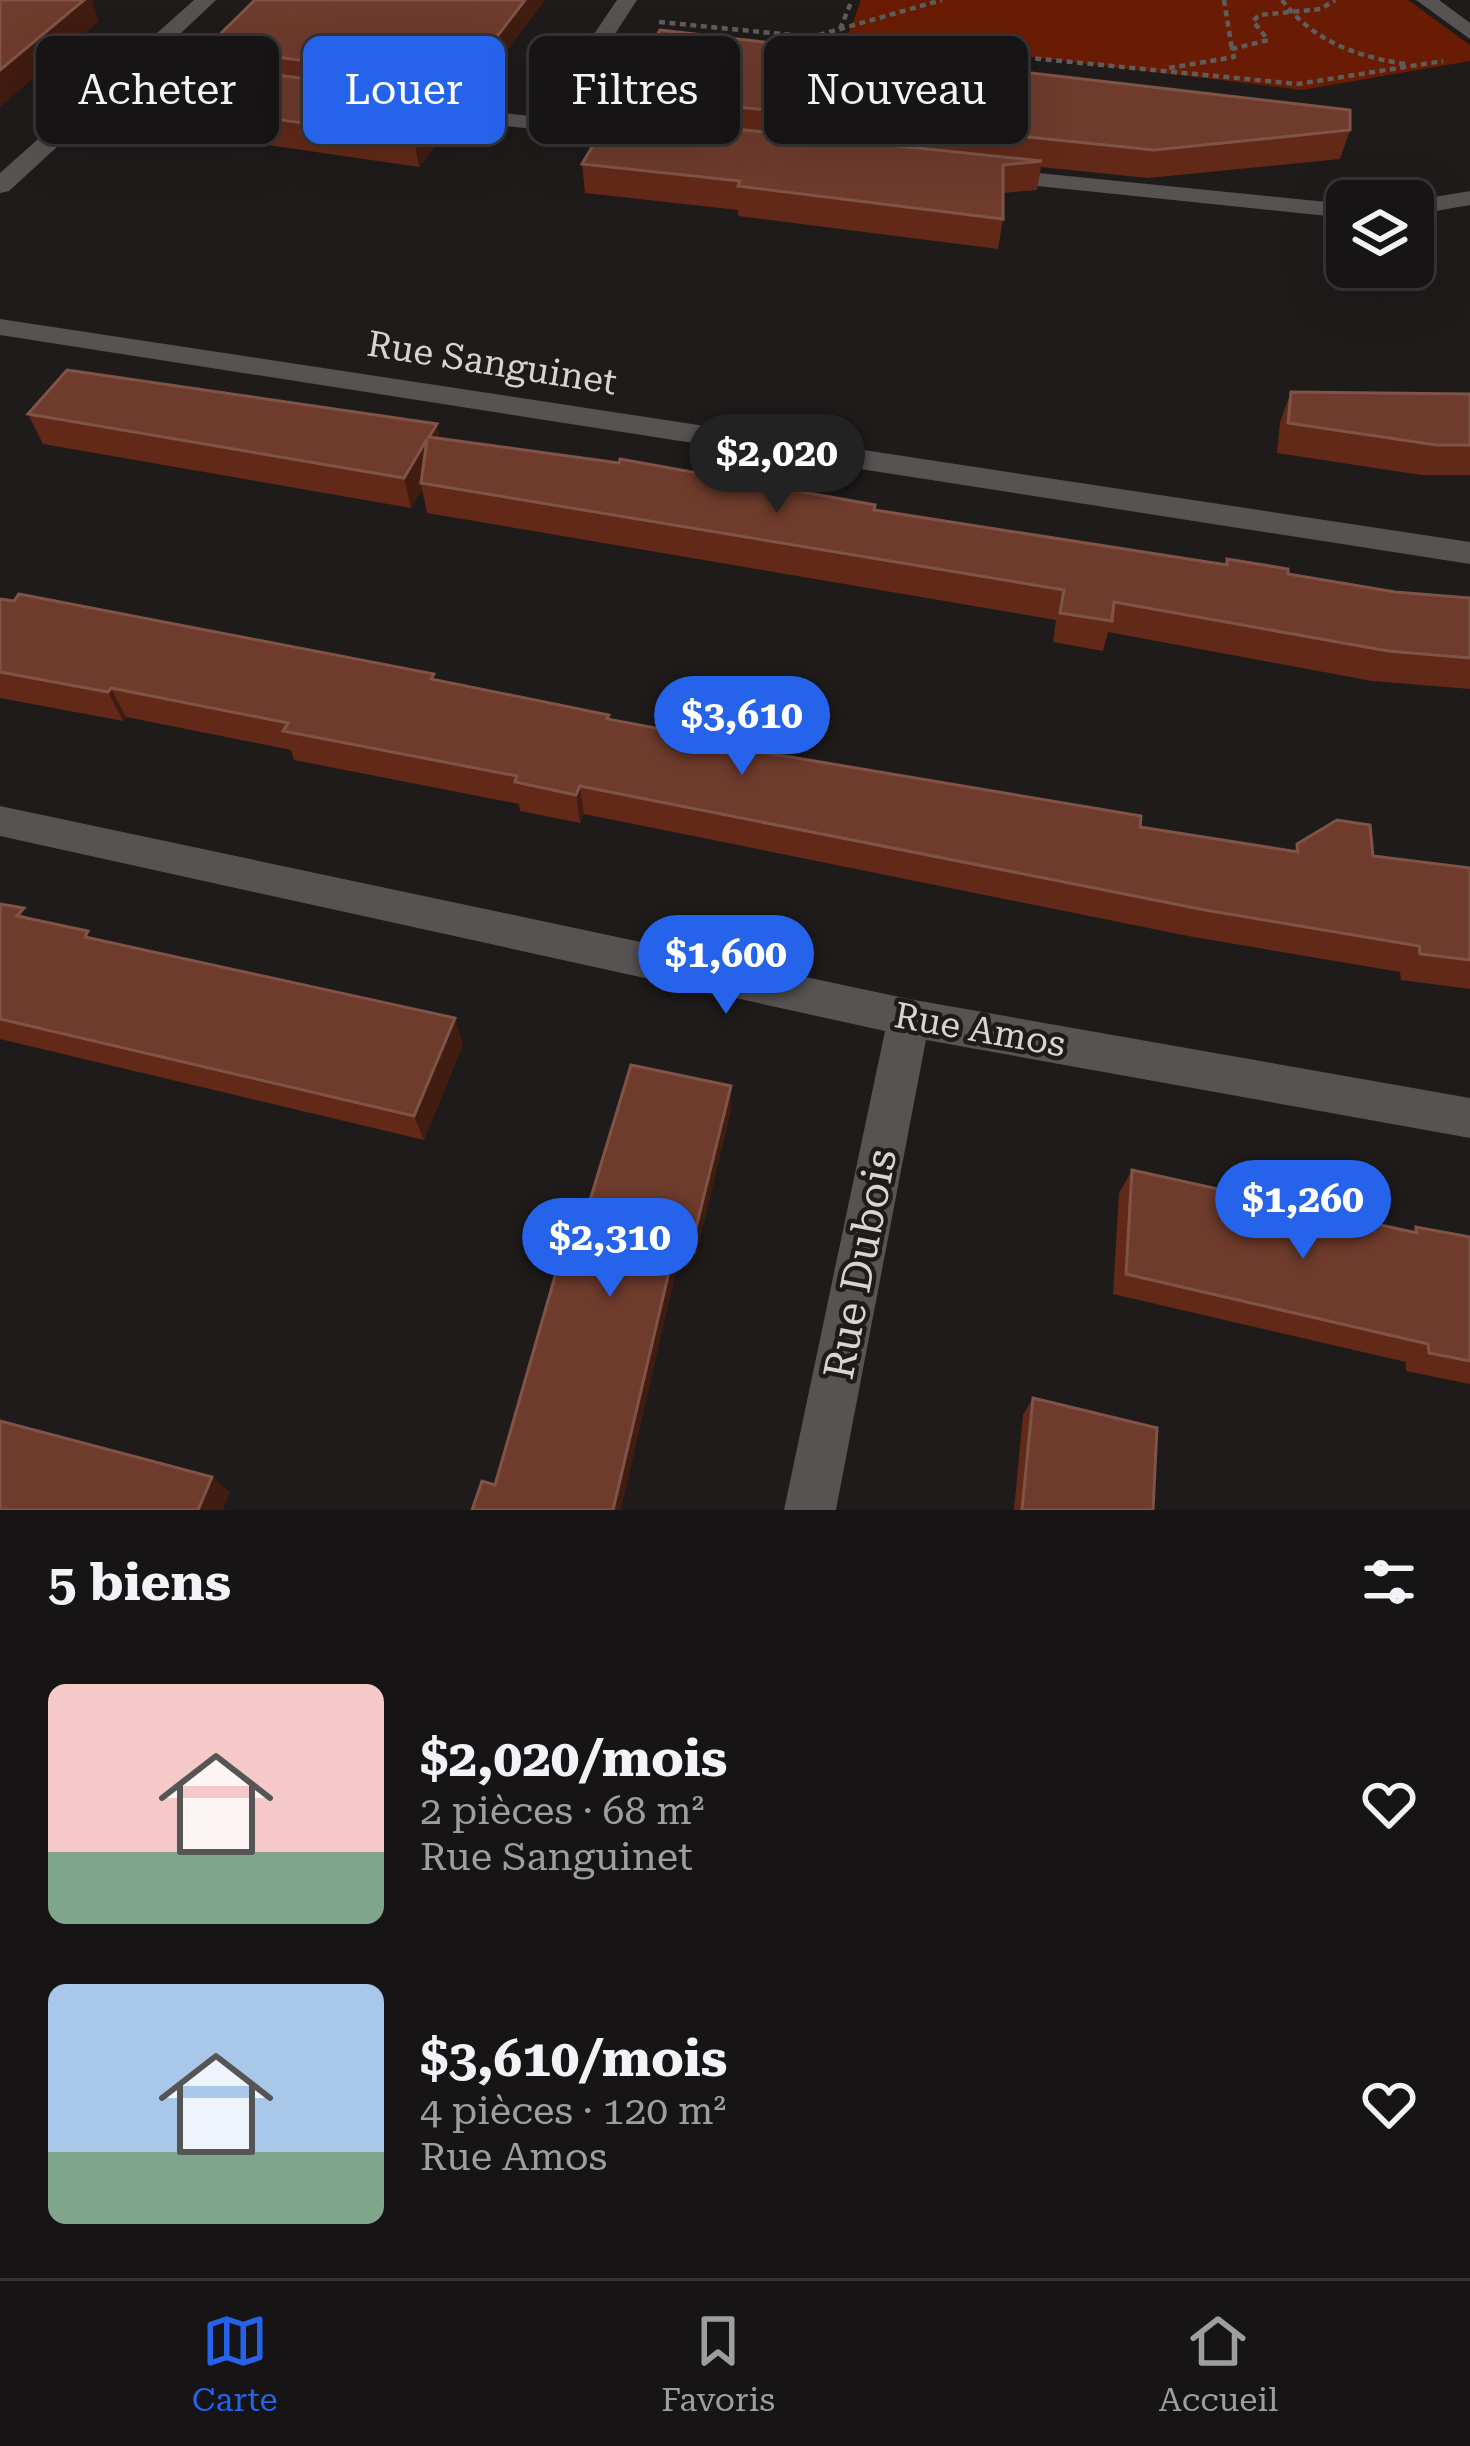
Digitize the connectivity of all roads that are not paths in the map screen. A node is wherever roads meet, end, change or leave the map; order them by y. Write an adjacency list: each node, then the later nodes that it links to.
1 (206, 0): 5 (street)
2 (1426, 0): 4 (street)
3 (622, 9): 6 (street)
4 (1470, 33)
5 (166, 36)
6 (604, 36)
7 (46, 144): 9 (street)
8 (963, 172): 12 (street)
9 (0, 186)
10 (1470, 198): 11 (street)
11 (1434, 204)
12 (1326, 211)
13 (0, 327): 14 (street, Rue Sanguinet)
14 (1470, 553)
15 (0, 821): 16 (street, Rue Amos)
16 (909, 1018): 17 (street, Rue Amos); 18 (street, Rue Dubois)
17 (1470, 1118)
18 (810, 1510)

